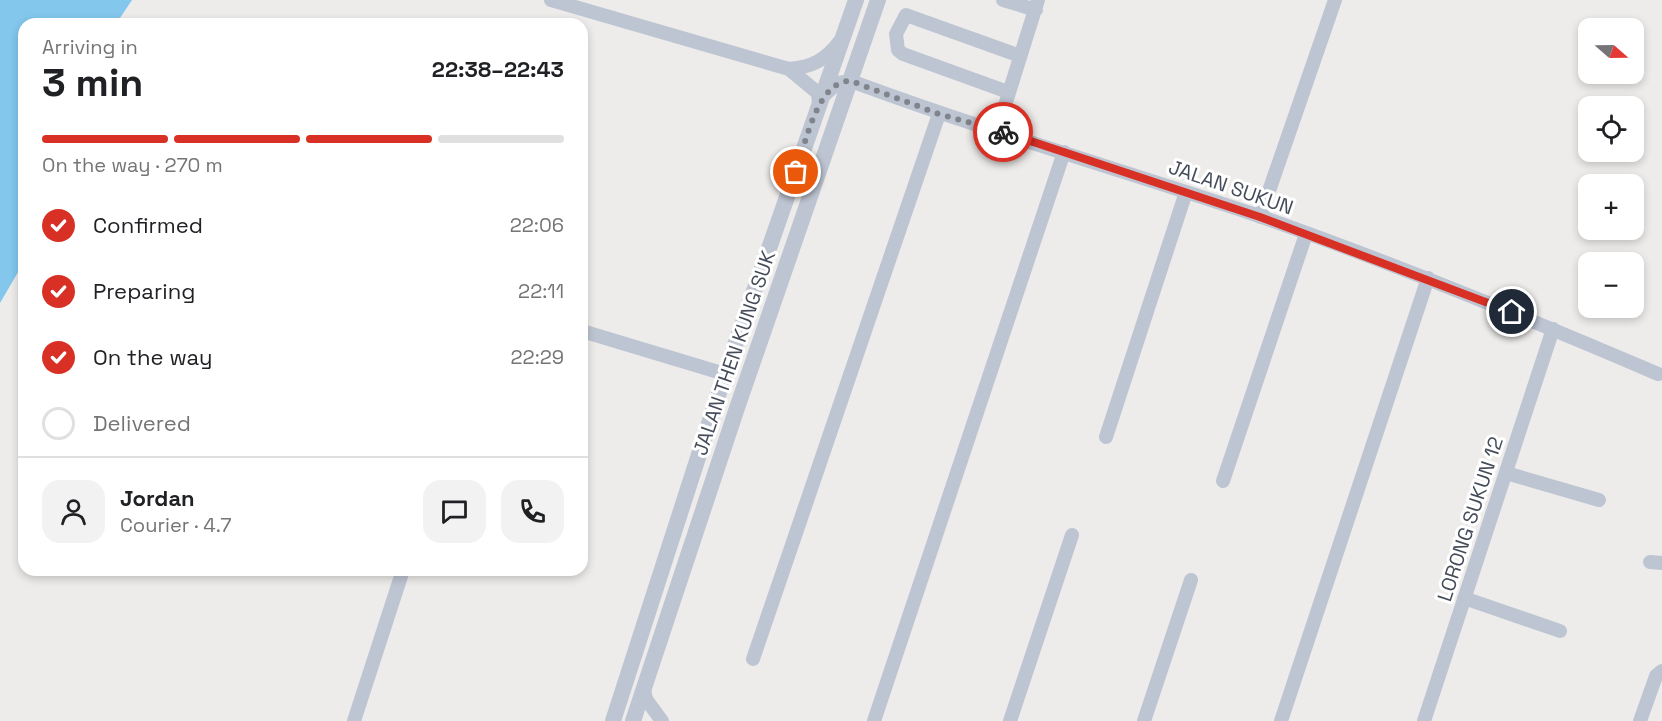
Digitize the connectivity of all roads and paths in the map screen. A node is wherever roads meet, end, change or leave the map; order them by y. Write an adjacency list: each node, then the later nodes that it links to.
1 (551, 0): 11 (street)
2 (856, 0): 9 (street, JALAN THEN KUNG SUK)
3 (879, 0): 12 (street, JALAN THEN KUNG SUK)
4 (909, 0): 8 (street)
5 (1003, 0): 7 (street)
6 (1335, 0): 19 (street)
7 (1037, 5): 10 (street)
8 (906, 15): 10 (street); 13 (street)
9 (844, 35): 11 (street); 14 (street, JALAN THEN KUNG SUK)
10 (1020, 56): 13 (street)
11 (789, 69): 14 (street)
12 (851, 81): 14 (street); 15 (street, JALAN SUKUN); 24 (street, JALAN THEN KUNG SUK)
13 (1008, 92): 16 (street)
14 (821, 100): 25 (street, JALAN THEN KUNG SUK)
15 (939, 114): 16 (street, JALAN SUKUN); 37 (street)
16 (997, 130): 17 (street, JALAN SUKUN)
17 (1064, 152): 18 (street, JALAN SUKUN); 44 (street)
18 (1186, 192): 19 (street, JALAN SUKUN); 28 (street)
19 (1260, 217): 20 (street, JALAN SUKUN)
20 (1306, 234): 21 (street, JALAN SUKUN); 30 (street)
21 (1428, 279): 22 (street, JALAN SUKUN); 47 (street)
22 (1553, 329): 26 (street, JALAN SUKUN); 29 (street, LORONG SUKUN 12)
23 (588, 333): 25 (street)
24 (760, 343): 25 (street); 27 (street, JALAN THEN KUNG SUK)
25 (725, 374): 27 (street); 41 (street, JALAN THEN KUNG SUK)
26 (1658, 374)
27 (737, 408): 39 (street, JALAN THEN KUNG SUK)
28 (1106, 437)
29 (1506, 473): 31 (street); 35 (street, LORONG SUKUN 12)
30 (1223, 481)
31 (1599, 500)
32 (1072, 535): 45 (street)
33 (401, 576): 40 (street)
34 (1191, 580): 46 (street)
35 (1464, 598): 36 (street); 48 (street, LORONG SUKUN 12)
36 (1560, 631)
37 (753, 659)
38 (1662, 670): 49 (street)
39 (645, 689): 42 (street, JALAN THEN KUNG SUK); 43 (street)
40 (354, 721)
41 (613, 721)
42 (633, 721)
43 (662, 721)
44 (874, 721)
45 (1010, 721)
46 (1144, 721)
47 (1281, 721)
48 (1424, 721)
49 (1640, 721)

